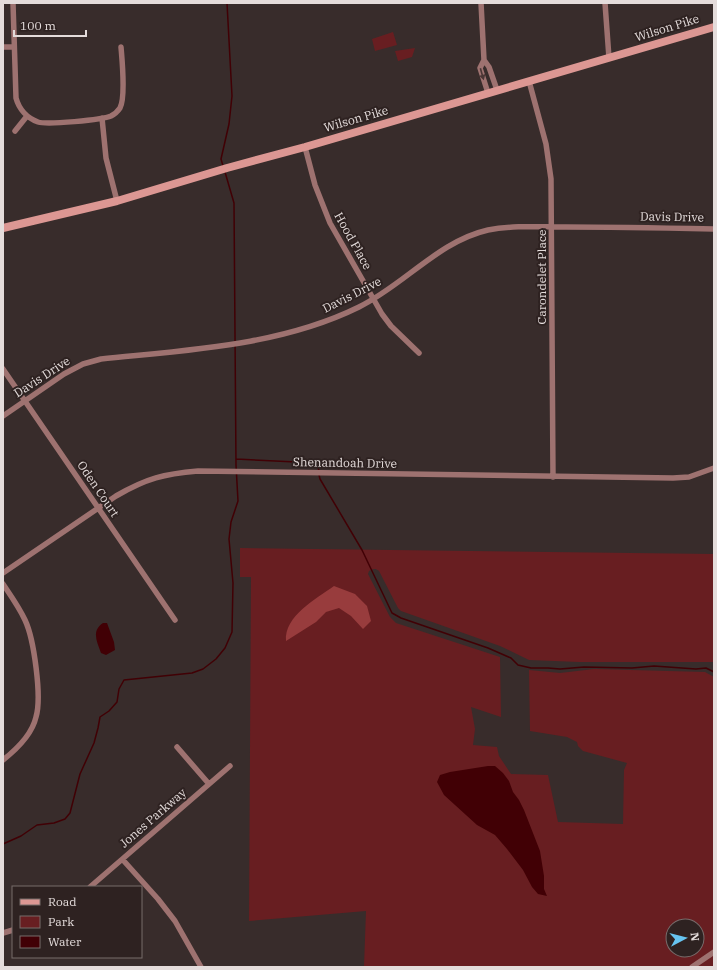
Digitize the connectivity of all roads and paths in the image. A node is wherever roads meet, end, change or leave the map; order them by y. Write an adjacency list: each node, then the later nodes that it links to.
1 (13, 3): 6 (street)
2 (481, 3): 9 (street)
3 (605, 3): 8 (street)
4 (714, 27): 8 (main road, Wilson Pike)
5 (3, 47): 6 (street)
6 (14, 47): 13 (street)
7 (121, 47): 14 (street)
8 (609, 58): 10 (main road, Wilson Pike)
9 (484, 60): 11 (street); 12 (street, one-way to 12)
10 (529, 81): 11 (main road, Wilson Pike); 18 (street, Carondelet Place)
11 (497, 90): 12 (main road, Wilson Pike)
12 (488, 93): 16 (main road, Wilson Pike)
13 (27, 116): 14 (street); 15 (street)
14 (102, 118): 17 (street)
15 (15, 131)
16 (305, 147): 17 (main road, Wilson Pike); 21 (street, Hood Place)
17 (116, 201): 19 (main road, Wilson Pike)
18 (552, 227): 20 (street, Davis Drive); 21 (street, Davis Drive); 27 (street, Carondelet Place)
19 (3, 228)
20 (714, 229)
21 (373, 299): 22 (street, Hood Place); 24 (street, Davis Drive)
22 (419, 353)
23 (3, 370): 24 (street, Oden Court)
24 (24, 401): 25 (street, Davis Drive); 28 (street, Oden Court)
25 (3, 416)
26 (714, 468): 27 (street, Shenandoah Drive)
27 (553, 477): 28 (street, Shenandoah Drive)
28 (97, 508): 29 (street, Shenandoah Drive); 31 (street, Oden Court)
29 (3, 573)
30 (3, 584): 33 (street)
31 (175, 620)
32 (177, 747): 35 (street)
33 (3, 760)
34 (230, 766): 35 (street, Jones Parkway)
35 (209, 784): 36 (street, Jones Parkway)
36 (122, 860): 37 (street, Jones Parkway); 39 (street)
37 (91, 886)
38 (714, 952): 40 (street)
39 (201, 967)
40 (692, 967)

